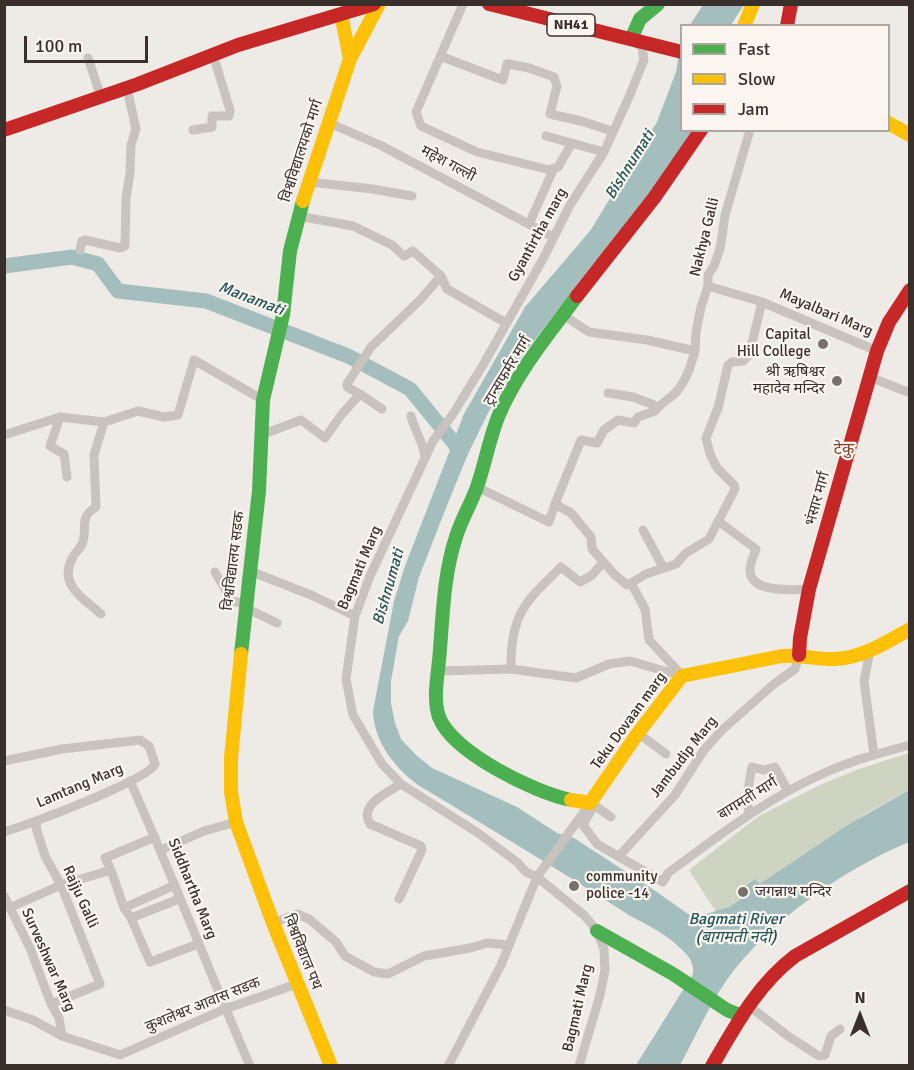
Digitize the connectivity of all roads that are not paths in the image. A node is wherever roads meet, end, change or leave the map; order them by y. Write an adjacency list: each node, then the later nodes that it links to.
1 (374, 4): 8 (main road)
2 (379, 4): 16 (main road, विश्वविद्यालयको मार्ग)
3 (463, 4): 14 (street)
4 (658, 4): 11 (main road)
5 (753, 4): 9 (main road)
6 (791, 4): 10 (main road)
7 (492, 5): 11 (main road, NH41)
8 (349, 9): 13 (main road); 16 (main road)
9 (745, 24)
10 (787, 24)
11 (631, 39): 12 (main road, NH41); 23 (street, Gyantirtha marg)
12 (680, 52)
13 (213, 55): 17 (main road); 22 (street)
14 (440, 56): 23 (street); 30 (street)
15 (88, 58): 18 (street)
16 (350, 59): 19 (main road, विश्वविद्यालयको मार्ग)
17 (127, 88): 18 (main road); 36 (street)
18 (101, 97): 21 (main road)
19 (327, 122): 31 (main road, विश्वविद्यालयको मार्ग); 34 (street, महेश गल्ली)
20 (890, 124): 26 (main road)
21 (4, 130)
22 (193, 130)
23 (612, 131): 29 (street, Gyantirtha marg)
24 (699, 132): 41 (main road, ट्रान्सफर्मर मार्ग)
25 (749, 132): 38 (street, Nakhya Galli)
26 (909, 135)
27 (546, 136): 28 (street)
28 (572, 143): 29 (street); 30 (street)
29 (604, 152): 35 (street, Gyantirtha marg)
30 (554, 168): 34 (street)
31 (309, 182): 32 (street); 33 (main road, विश्वविद्यालयको मार्ग)
32 (412, 196)
33 (298, 216): 37 (street); 43 (main road, विश्वविद्यालयको मार्ग)
34 (529, 224): 35 (street, महेश गल्ली)
35 (553, 237): 42 (street, Gyantirtha marg)
36 (80, 250)
37 (441, 276): 42 (street); 49 (street)
38 (708, 286): 40 (street, Mayalbari Marg); 44 (street, Nakhya Galli)
39 (909, 290): 45 (main road, भंसार मार्ग)
40 (762, 302): 45 (street, Mayalbari Marg); 63 (street, Mayalbari Marg)
41 (563, 315): 44 (street); 61 (main road, ट्रान्सफर्मर मार्ग)
42 (506, 322): 58 (street, Gyantirtha marg)
43 (277, 334): 50 (main road, विश्वविद्यालय सडक)
44 (695, 351): 52 (street, Nakhya Galli)
45 (877, 351): 46 (main road, भंसार मार्ग)
46 (870, 377): 48 (street); 70 (main road, भंसार मार्ग)
47 (608, 393): 52 (street)
48 (909, 393)
49 (360, 394): 51 (street); 57 (street)
50 (263, 400): 55 (street); 57 (main road, विश्वविद्यालय सडक)
51 (382, 409)
52 (655, 411): 62 (street, Nakhya Galli)
53 (411, 416): 59 (street)
54 (60, 417): 55 (street); 56 (street); 60 (street)
55 (104, 422): 72 (street)
56 (4, 435)
57 (261, 435): 67 (main road, विश्वविद्यालय सडक)
58 (433, 441): 59 (street, Bagmati Marg)
59 (425, 457): 73 (street, Bagmati Marg)
60 (67, 477)
61 (477, 487): 62 (street); 79 (main road, ट्रान्सफर्मर मार्ग)
62 (555, 504): 65 (street)
63 (718, 521): 66 (street); 70 (street)
64 (643, 530): 66 (street)
65 (603, 563): 69 (street); 78 (street)
66 (663, 567): 69 (street)
67 (250, 571): 71 (main road, विश्वविद्यालय सडक); 73 (street)
68 (215, 572): 71 (street)
69 (631, 583): 80 (street)
70 (809, 589): 77 (main road, भंसार मार्ग)
71 (246, 606): 74 (street); 93 (main road, विश्वविद्यालय सडक)
72 (101, 614)
73 (355, 616): 87 (street, Bagmati Marg)
74 (277, 623)
75 (909, 629): 76 (main road, Teku Dovaan marg)
76 (870, 651): 77 (main road, Teku Dovaan marg); 84 (street)
77 (799, 655): 80 (main road, Teku Dovaan marg); 97 (street, Jambudip Marg)
78 (511, 669): 79 (street); 80 (street)
79 (439, 671): 89 (main road, ट्रान्सफर्मर मार्ग)
80 (682, 676): 81 (main road, Teku Dovaan marg)
81 (638, 733): 83 (street); 89 (main road, Teku Dovaan marg)
82 (909, 745): 84 (street, बागमती मार्ग)
83 (666, 754)
84 (874, 755): 88 (street, बागमती मार्ग)
85 (4, 761): 86 (street, Lamtang Marg)
86 (130, 781): 92 (street, Lamtang Marg); 95 (street, Siddhartha Marg)
87 (401, 784): 99 (street, Bagmati Marg); 105 (street)
88 (788, 791): 90 (street, बागमती मार्ग); 90 (street)
89 (592, 804): 91 (street); 97 (street); 99 (street)
90 (750, 814): 97 (street, बागमती मार्ग)
91 (611, 817)
92 (37, 821): 94 (street, Lamtang Marg); 100 (street, Rajju Galli)
93 (236, 822): 96 (street); 109 (main road, विश्वविद्याल पथ)
94 (4, 832)
95 (155, 837): 96 (street, Siddhartha Marg); 98 (street)
96 (161, 850): 101 (street, Siddhartha Marg)
97 (619, 856)
98 (111, 870): 100 (street); 107 (street)
99 (537, 877): 110 (street, Bagmati Marg); 112 (street)
100 (61, 885): 106 (street); 114 (street, Rajju Galli)
101 (175, 885): 104 (street, Siddhartha Marg); 107 (street)
102 (909, 893): 117 (main road)
103 (4, 896): 106 (street, Surveshwar Marg)
104 (179, 899): 108 (street); 111 (street, Siddhartha Marg)
105 (399, 900)
106 (9, 908): 114 (street, Surveshwar Marg)
107 (124, 908): 108 (street)
108 (131, 918): 111 (street)
109 (273, 923): 112 (street); 113 (main road, विश्वविद्याल पथ)
110 (597, 931): 117 (main road); 125 (street, Bagmati Marg)
111 (198, 944): 115 (street, Siddhartha Marg)
112 (508, 945): 124 (street)
113 (297, 984): 115 (street, कुशलेश्वर आवास सडक); 123 (main road, विश्वविद्याल पथ)
114 (51, 1004): 119 (street, Surveshwar Marg)
115 (225, 1009): 120 (street, कुशलेश्वर आवास सडक); 122 (street, Siddhartha Marg)
116 (4, 1010): 119 (street)
117 (745, 1011): 118 (street); 126 (main road)
118 (840, 1029)
119 (62, 1036): 120 (street)
120 (120, 1055): 121 (street)
121 (123, 1065)
122 (250, 1065)
123 (331, 1065)
124 (448, 1065)
125 (579, 1065)
126 (712, 1065)

